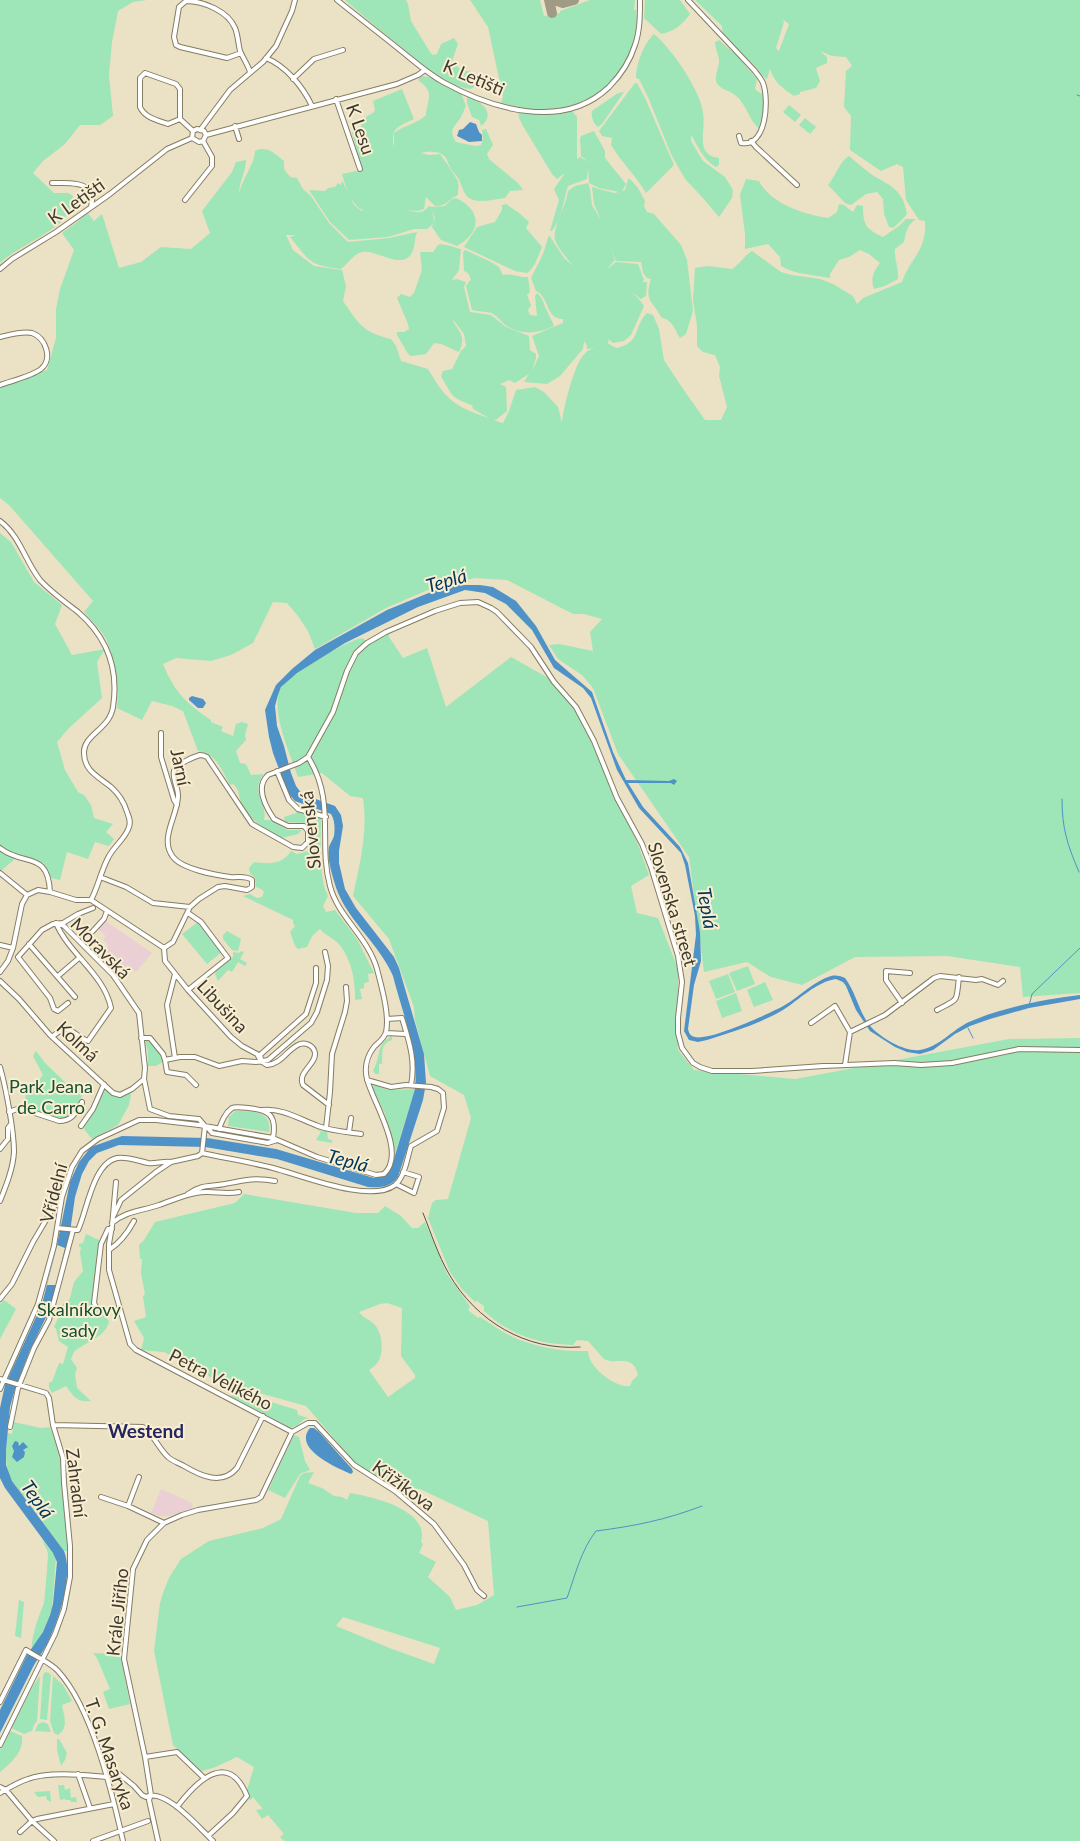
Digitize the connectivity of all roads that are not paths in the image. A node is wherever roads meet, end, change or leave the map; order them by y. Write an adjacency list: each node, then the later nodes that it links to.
1 (295, 0): 7 (street)
2 (337, 0): 8 (street)
3 (640, 0): 8 (street, K Letišti)
4 (688, 0): 22 (street)
5 (344, 50): 10 (street)
6 (241, 53): 6 (street); 9 (street)
7 (266, 58): 9 (street); 10 (street)
8 (426, 70): 11 (street, K Letišti)
9 (250, 72): 15 (street)
10 (293, 79): 12 (street)
11 (336, 99): 12 (street, K Letišti); 23 (street, K Lesu)
12 (312, 106): 14 (street, K Letišti)
13 (180, 119): 13 (street); 16 (street)
14 (235, 126): 17 (street, K Letišti); 20 (street)
15 (201, 129): 16 (street); 17 (street)
16 (193, 131): 19 (street)
17 (206, 135): 21 (street)
18 (739, 136): 22 (street)
19 (192, 138): 21 (street); 27 (street, K Letišti)
20 (239, 139)
21 (202, 141): 26 (street)
22 (752, 141): 25 (street)
23 (360, 168)
24 (52, 183): 27 (street)
25 (797, 184)
26 (185, 200)
27 (91, 206): 28 (street, K Letišti)
28 (0, 269)
29 (0, 338): 30 (street)
30 (0, 385)
31 (0, 521): 39 (street)
32 (161, 734): 35 (street, Jarní)
33 (308, 757): 34 (street); 36 (street, Slovenská); 84 (street, Slovenska street)
34 (278, 770): 35 (street); 36 (street)
35 (177, 804): 43 (street)
36 (326, 815): 73 (street, Slovenská)
37 (0, 848): 40 (street)
38 (0, 873): 41 (street)
39 (100, 877): 42 (street); 43 (street)
40 (50, 892): 41 (street); 42 (street)
41 (28, 895): 51 (street)
42 (91, 900): 45 (street)
43 (190, 907): 46 (street)
44 (93, 908): 47 (street)
45 (107, 911): 48 (street, Moravská); 52 (street)
46 (188, 913): 52 (street); 66 (street)
47 (56, 923): 49 (street); 56 (street); 79 (street, Moravská)
48 (92, 932)
49 (29, 944): 55 (street); 61 (street)
50 (0, 945): 51 (street)
51 (13, 948): 54 (street)
52 (164, 948): 60 (street, Libušina)
53 (325, 952): 72 (street)
54 (10, 956): 55 (street); 58 (street)
55 (18, 957): 68 (street)
56 (79, 958): 61 (street); 78 (street)
57 (316, 968): 71 (street)
58 (0, 972)
59 (910, 973): 69 (street)
60 (174, 974): 66 (street, Libušina); 81 (street)
61 (58, 976): 67 (street)
62 (959, 977): 64 (street); 69 (street); 70 (street)
63 (0, 981): 78 (street, Kolmá)
64 (1004, 981)
65 (346, 988): 91 (street)
66 (188, 990): 83 (street, Libušina)
67 (75, 997)
68 (68, 1003)
69 (902, 1003): 75 (street)
70 (937, 1010)
71 (306, 1014): 72 (street); 83 (street)
72 (314, 1018): 83 (street)
73 (387, 1019): 76 (street, Slovenská); 77 (street)
74 (812, 1023): 75 (street)
75 (850, 1032): 84 (street)
76 (386, 1033): 77 (street); 87 (street)
77 (406, 1034): 90 (street)
78 (52, 1037): 88 (street, Kolmá)
79 (141, 1038): 82 (street); 86 (street, Moravská)
80 (1080, 1050): 84 (street, Slovenska street)
81 (175, 1058): 82 (street, Libušina); 83 (street, Libušina)
82 (165, 1060): 89 (street)
83 (261, 1061): 91 (street)
84 (845, 1065)
85 (0, 1067): 94 (street)
86 (144, 1079): 88 (street, Kolmá); 98 (street, Moravská)
87 (367, 1080): 90 (street); 103 (street)
88 (104, 1084): 97 (street)
89 (196, 1085)
90 (413, 1086): 107 (street)
91 (329, 1104): 100 (street)
92 (262, 1110): 99 (street); 100 (street); 103 (street)
93 (81, 1111): 94 (street)
94 (9, 1112): 96 (street)
95 (351, 1118): 101 (street)
96 (11, 1124): 104 (street); 114 (street)
97 (81, 1126)
98 (206, 1126): 99 (street); 103 (street); 105 (street); 113 (street, Vřídelní)
99 (219, 1128): 103 (street)
100 (326, 1128): 101 (street)
101 (350, 1132): 102 (street)
102 (361, 1134)
103 (275, 1139)
104 (0, 1149)
105 (202, 1153): 106 (street); 110 (street)
106 (171, 1162): 116 (street); 119 (street)
107 (403, 1172): 110 (street); 110 (street)
108 (275, 1181): 112 (street)
109 (116, 1182): 116 (street)
110 (396, 1184)
111 (239, 1192): 112 (street)
112 (185, 1196): 116 (street)
113 (62, 1197): 117 (street, Vřídelní); 121 (street)
114 (0, 1201)
115 (134, 1221): 120 (street)
116 (112, 1223): 118 (street)
117 (59, 1228): 119 (street); 123 (street, Vřídelní)
118 (112, 1229): 120 (street); 122 (street)
119 (71, 1230): 124 (street)
120 (109, 1250): 126 (street, Petra Velikého)
121 (0, 1299)
122 (96, 1307)
123 (4, 1380): 124 (street); 125 (street, Vřídelní)
124 (17, 1385): 127 (street, Zahradní); 128 (street)
125 (0, 1389)
126 (263, 1416): 127 (street); 129 (street, Petra Velikého)
127 (53, 1425): 135 (street, Zahradní)
128 (10, 1427)
129 (292, 1432): 133 (street, Krále Jiřího); 134 (street, Křižíkova)
130 (139, 1477): 132 (street)
131 (101, 1497): 132 (street)
132 (128, 1506): 133 (street)
133 (164, 1523): 138 (street, Krále Jiřího)
134 (484, 1596)
135 (40, 1659): 136 (street, T. G. Masaryka); 137 (street, Zahradní); 139 (street, T. G. Masaryka)
136 (0, 1702)
137 (0, 1744)
138 (145, 1758): 142 (street); 146 (street, Krále Jiřího)
139 (101, 1760): 141 (street, T. G. Masaryka); 146 (street)
140 (80, 1775): 141 (street); 144 (street); 149 (street)
141 (106, 1777): 147 (street, T. G. Masaryka)
142 (204, 1778): 148 (street); 154 (street)
143 (0, 1786): 144 (street)
144 (6, 1790): 145 (street); 150 (street)
145 (0, 1793)
146 (151, 1795): 148 (street); 158 (street, Krále Jiřího)
147 (114, 1804): 149 (street); 153 (street, T. G. Masaryka)
148 (177, 1807): 154 (street)
149 (90, 1808): 150 (street)
150 (32, 1820): 152 (street); 155 (street)
151 (148, 1821): 153 (street)
152 (20, 1832)
153 (121, 1832): 156 (street); 157 (street, T. G. Masaryka)
154 (208, 1836): 159 (street)
155 (54, 1841)
156 (93, 1841)
157 (123, 1841)
158 (158, 1841)
159 (213, 1841)

